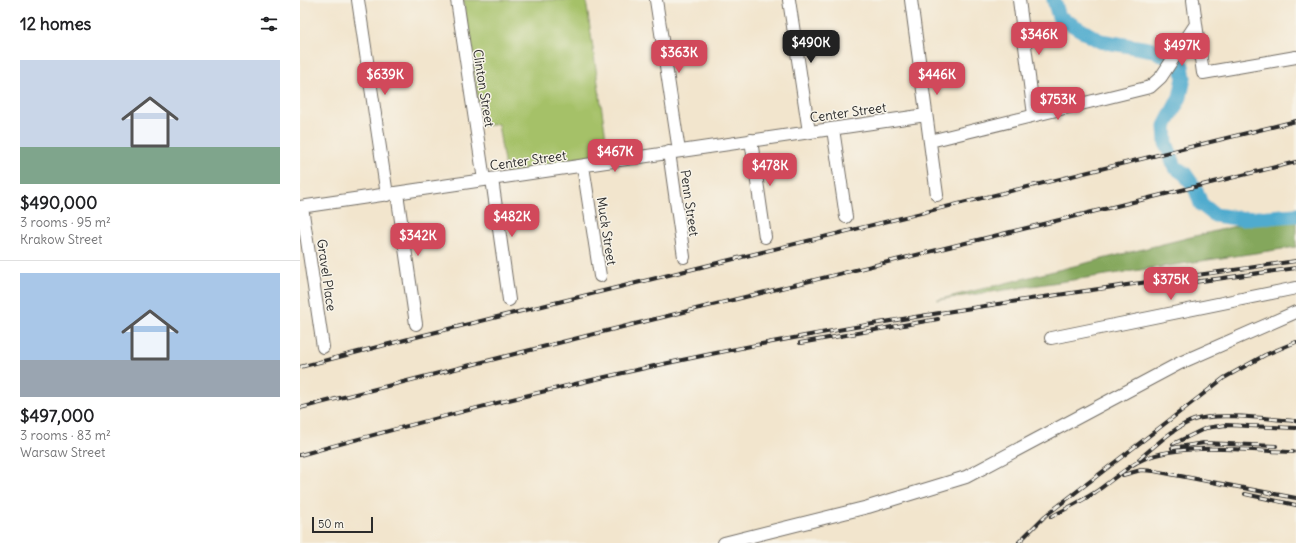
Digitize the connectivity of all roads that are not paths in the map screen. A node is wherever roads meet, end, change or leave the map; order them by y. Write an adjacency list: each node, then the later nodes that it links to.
1 (358, 0): 19 (street)
2 (457, 0): 18 (street, Clinton Street)
3 (656, 0): 16 (street, Penn Street)
4 (789, 0): 13 (street)
5 (911, 0): 11 (street)
6 (1019, 0): 10 (street)
7 (1193, 0): 8 (street)
8 (1196, 24): 9 (street); 10 (street)
9 (1296, 57)
10 (1034, 114): 15 (street)
11 (926, 115): 12 (street, Center Street); 15 (street)
12 (833, 128): 13 (street, Center Street); 22 (street)
13 (809, 132): 14 (street, Center Street)
14 (751, 140): 16 (street, Center Street); 23 (street)
15 (930, 141): 20 (street)
16 (674, 152): 17 (street, Center Street); 24 (street, Penn Street)
17 (583, 166): 18 (street, Center Street); 25 (street, Muck Street)
18 (488, 180): 19 (street, Center Street); 27 (street, Clinton Street)
19 (392, 194): 21 (street, Center Street); 29 (street)
20 (937, 195)
21 (301, 207): 31 (street, Gravel Place)
22 (846, 217)
23 (765, 237)
24 (684, 257)
25 (600, 276)
26 (1296, 288): 30 (street)
27 (510, 300)
28 (1296, 312): 32 (street)
29 (416, 324)
30 (1051, 338)
31 (323, 347)
32 (724, 543)

